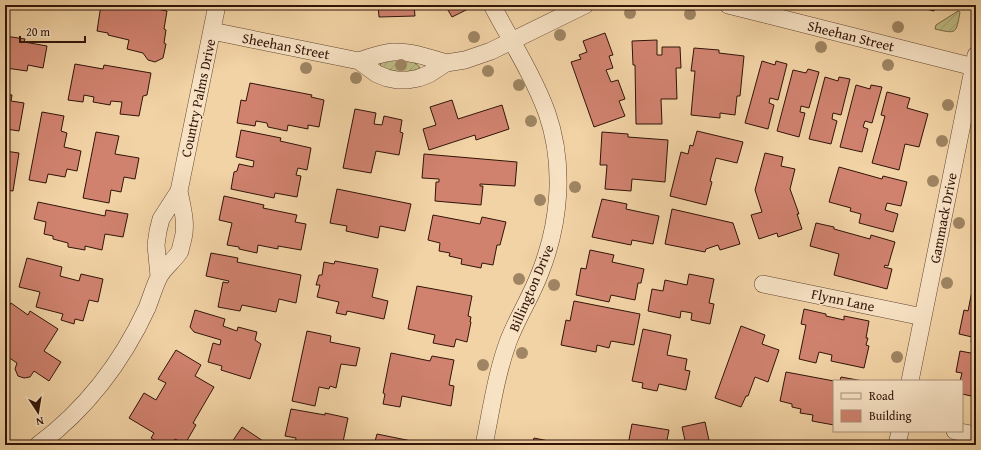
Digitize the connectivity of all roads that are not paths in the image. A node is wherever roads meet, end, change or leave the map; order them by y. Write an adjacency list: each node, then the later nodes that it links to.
1 (217, 5): 5 (street, Country Palms Drive)
2 (492, 5): 6 (street, Billington Drive)
3 (585, 5): 6 (street, Sheehan Street)
4 (728, 5): 8 (street, Sheehan Street)
5 (212, 31): 7 (street, Sheehan Street); 10 (street, Country Palms Drive)
6 (512, 41): 9 (street, Sheehan Street); 19 (street, Billington Drive)
7 (359, 61): 9 (street, Sheehan Street); 9 (street, Sheehan Street)
8 (975, 61): 13 (street, Gammack Drive)
9 (446, 63)
10 (179, 191): 11 (street, Country Palms Drive); 11 (street, Country Palms Drive)
11 (160, 276): 18 (street, Country Palms Drive)
12 (763, 284): 13 (street, Flynn Lane)
13 (923, 317): 14 (street, Gammack Drive)
14 (910, 380)
15 (900, 432): 20 (street)
16 (960, 432): 17 (street)
17 (976, 435)
18 (38, 445)
19 (484, 445)
20 (897, 445)

